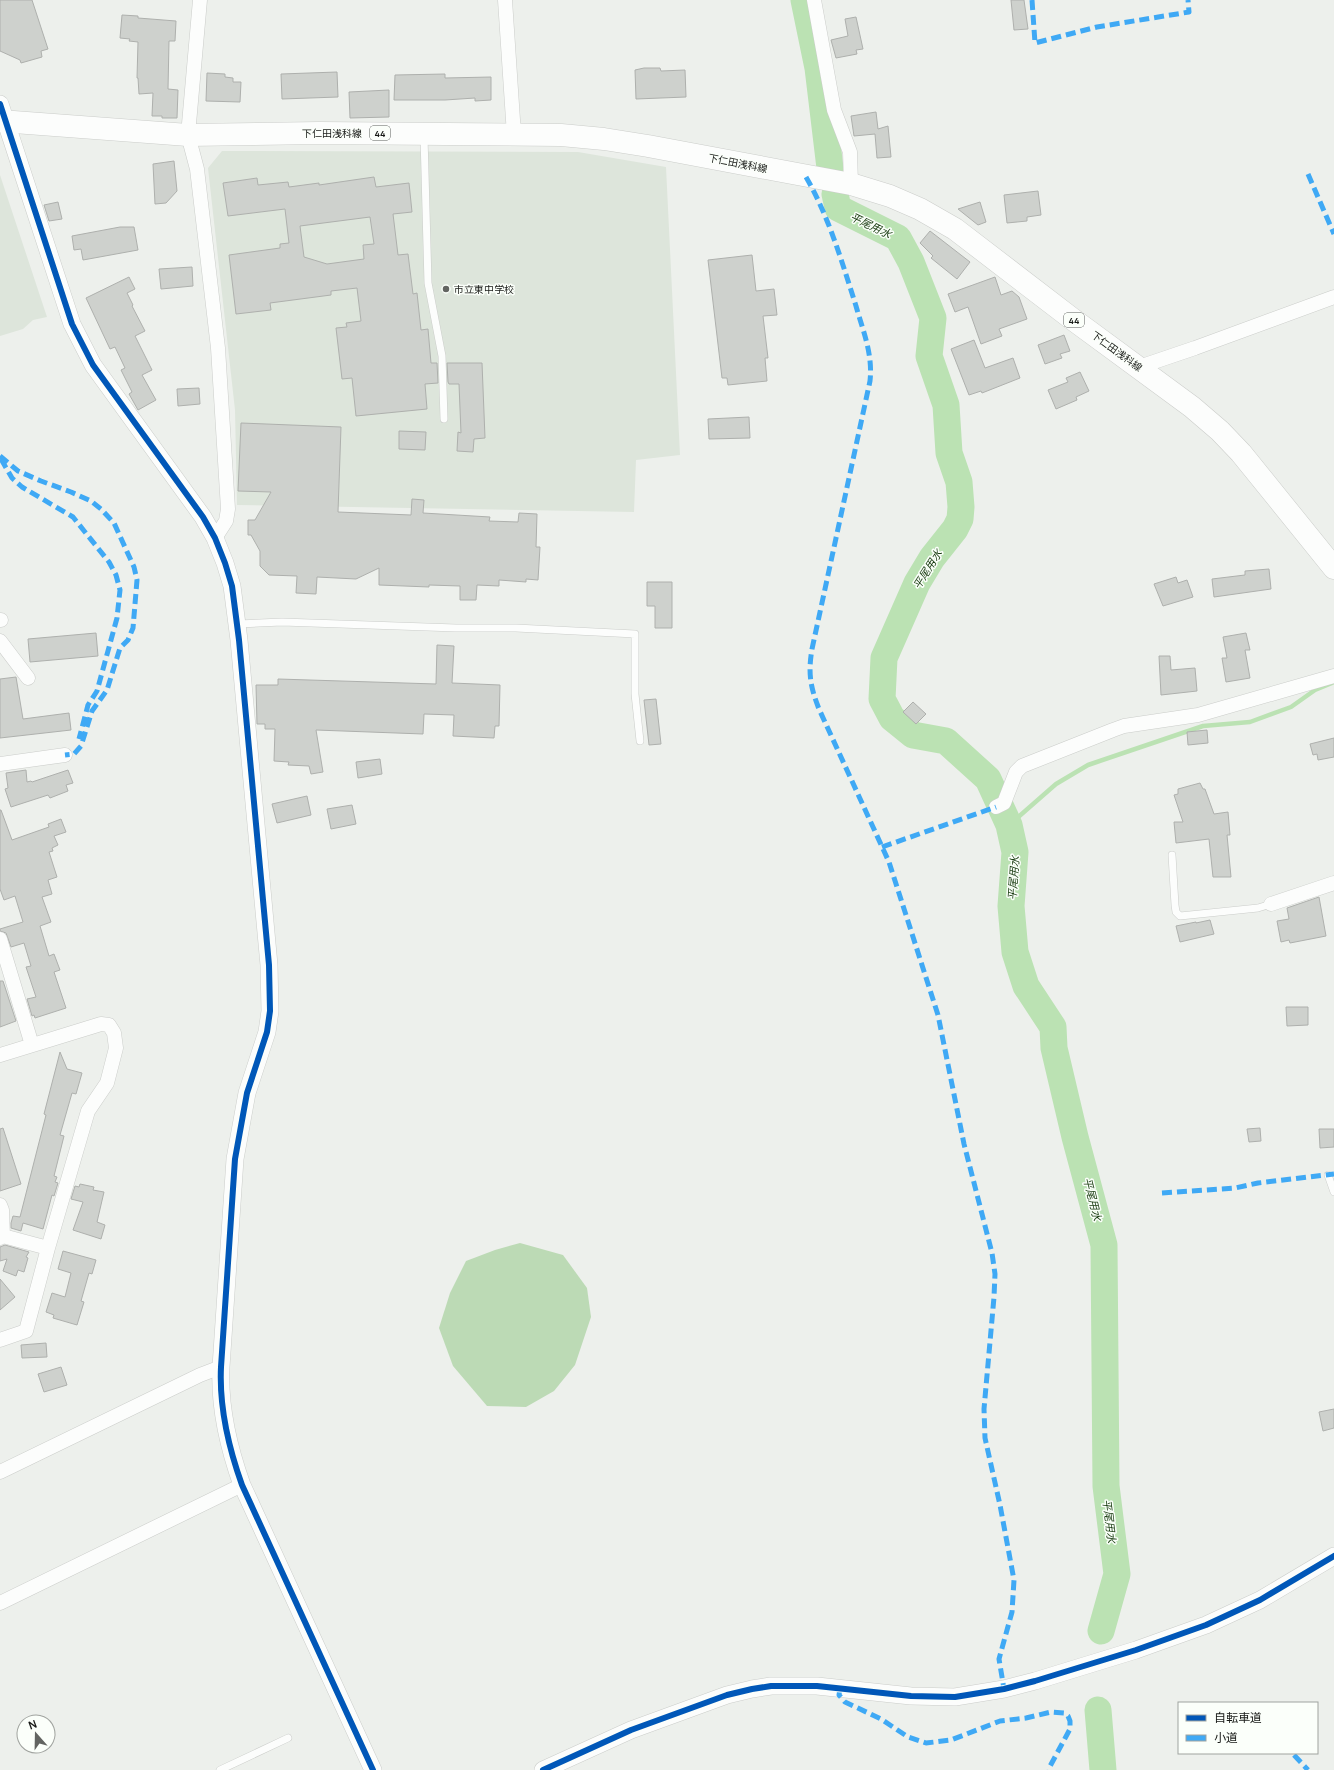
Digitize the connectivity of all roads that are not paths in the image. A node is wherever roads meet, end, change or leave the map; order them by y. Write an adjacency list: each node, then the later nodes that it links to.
1 (200, 0): 7 (street)
2 (505, 0): 6 (street)
3 (814, 0): 8 (street)
4 (1, 115): 7 (main road, 下仁田浅科線 / 44); 12 (street)
5 (424, 133): 6 (main road, 下仁田浅科線 / 44); 7 (main road, 下仁田浅科線 / 44); 11 (lane)
6 (514, 134): 8 (main road, 下仁田浅科線 / 44)
7 (188, 136): 12 (street)
8 (851, 184): 10 (main road, 下仁田浅科線 / 44)
9 (1334, 297): 10 (street)
10 (1139, 367): 13 (main road, 下仁田浅科線 / 44)
11 (444, 419)
12 (215, 538): 14 (street)
13 (1334, 568)
14 (237, 624): 18 (lane); 34 (street)
15 (0, 641): 17 (street)
16 (1334, 676): 21 (street)
17 (28, 678)
18 (640, 741)
19 (65, 755): 20 (street)
20 (0, 764)
21 (1000, 805)
22 (1172, 855): 24 (lane)
23 (1334, 883): 24 (street)
24 (1270, 904)
25 (0, 939): 26 (street)
26 (32, 1045): 27 (street); 32 (street)
27 (0, 1055)
28 (1328, 1175): 29 (lane)
29 (1334, 1192)
30 (0, 1205): 31 (street)
31 (1, 1237): 32 (street)
32 (48, 1248): 33 (street)
33 (0, 1340)
34 (221, 1367): 35 (street); 36 (street)
35 (0, 1472)
36 (242, 1485): 38 (street); 41 (street)
37 (1334, 1556): 42 (street)
38 (0, 1603)
39 (288, 1738): 40 (lane)
40 (220, 1770)
41 (374, 1770)
42 (543, 1770)

